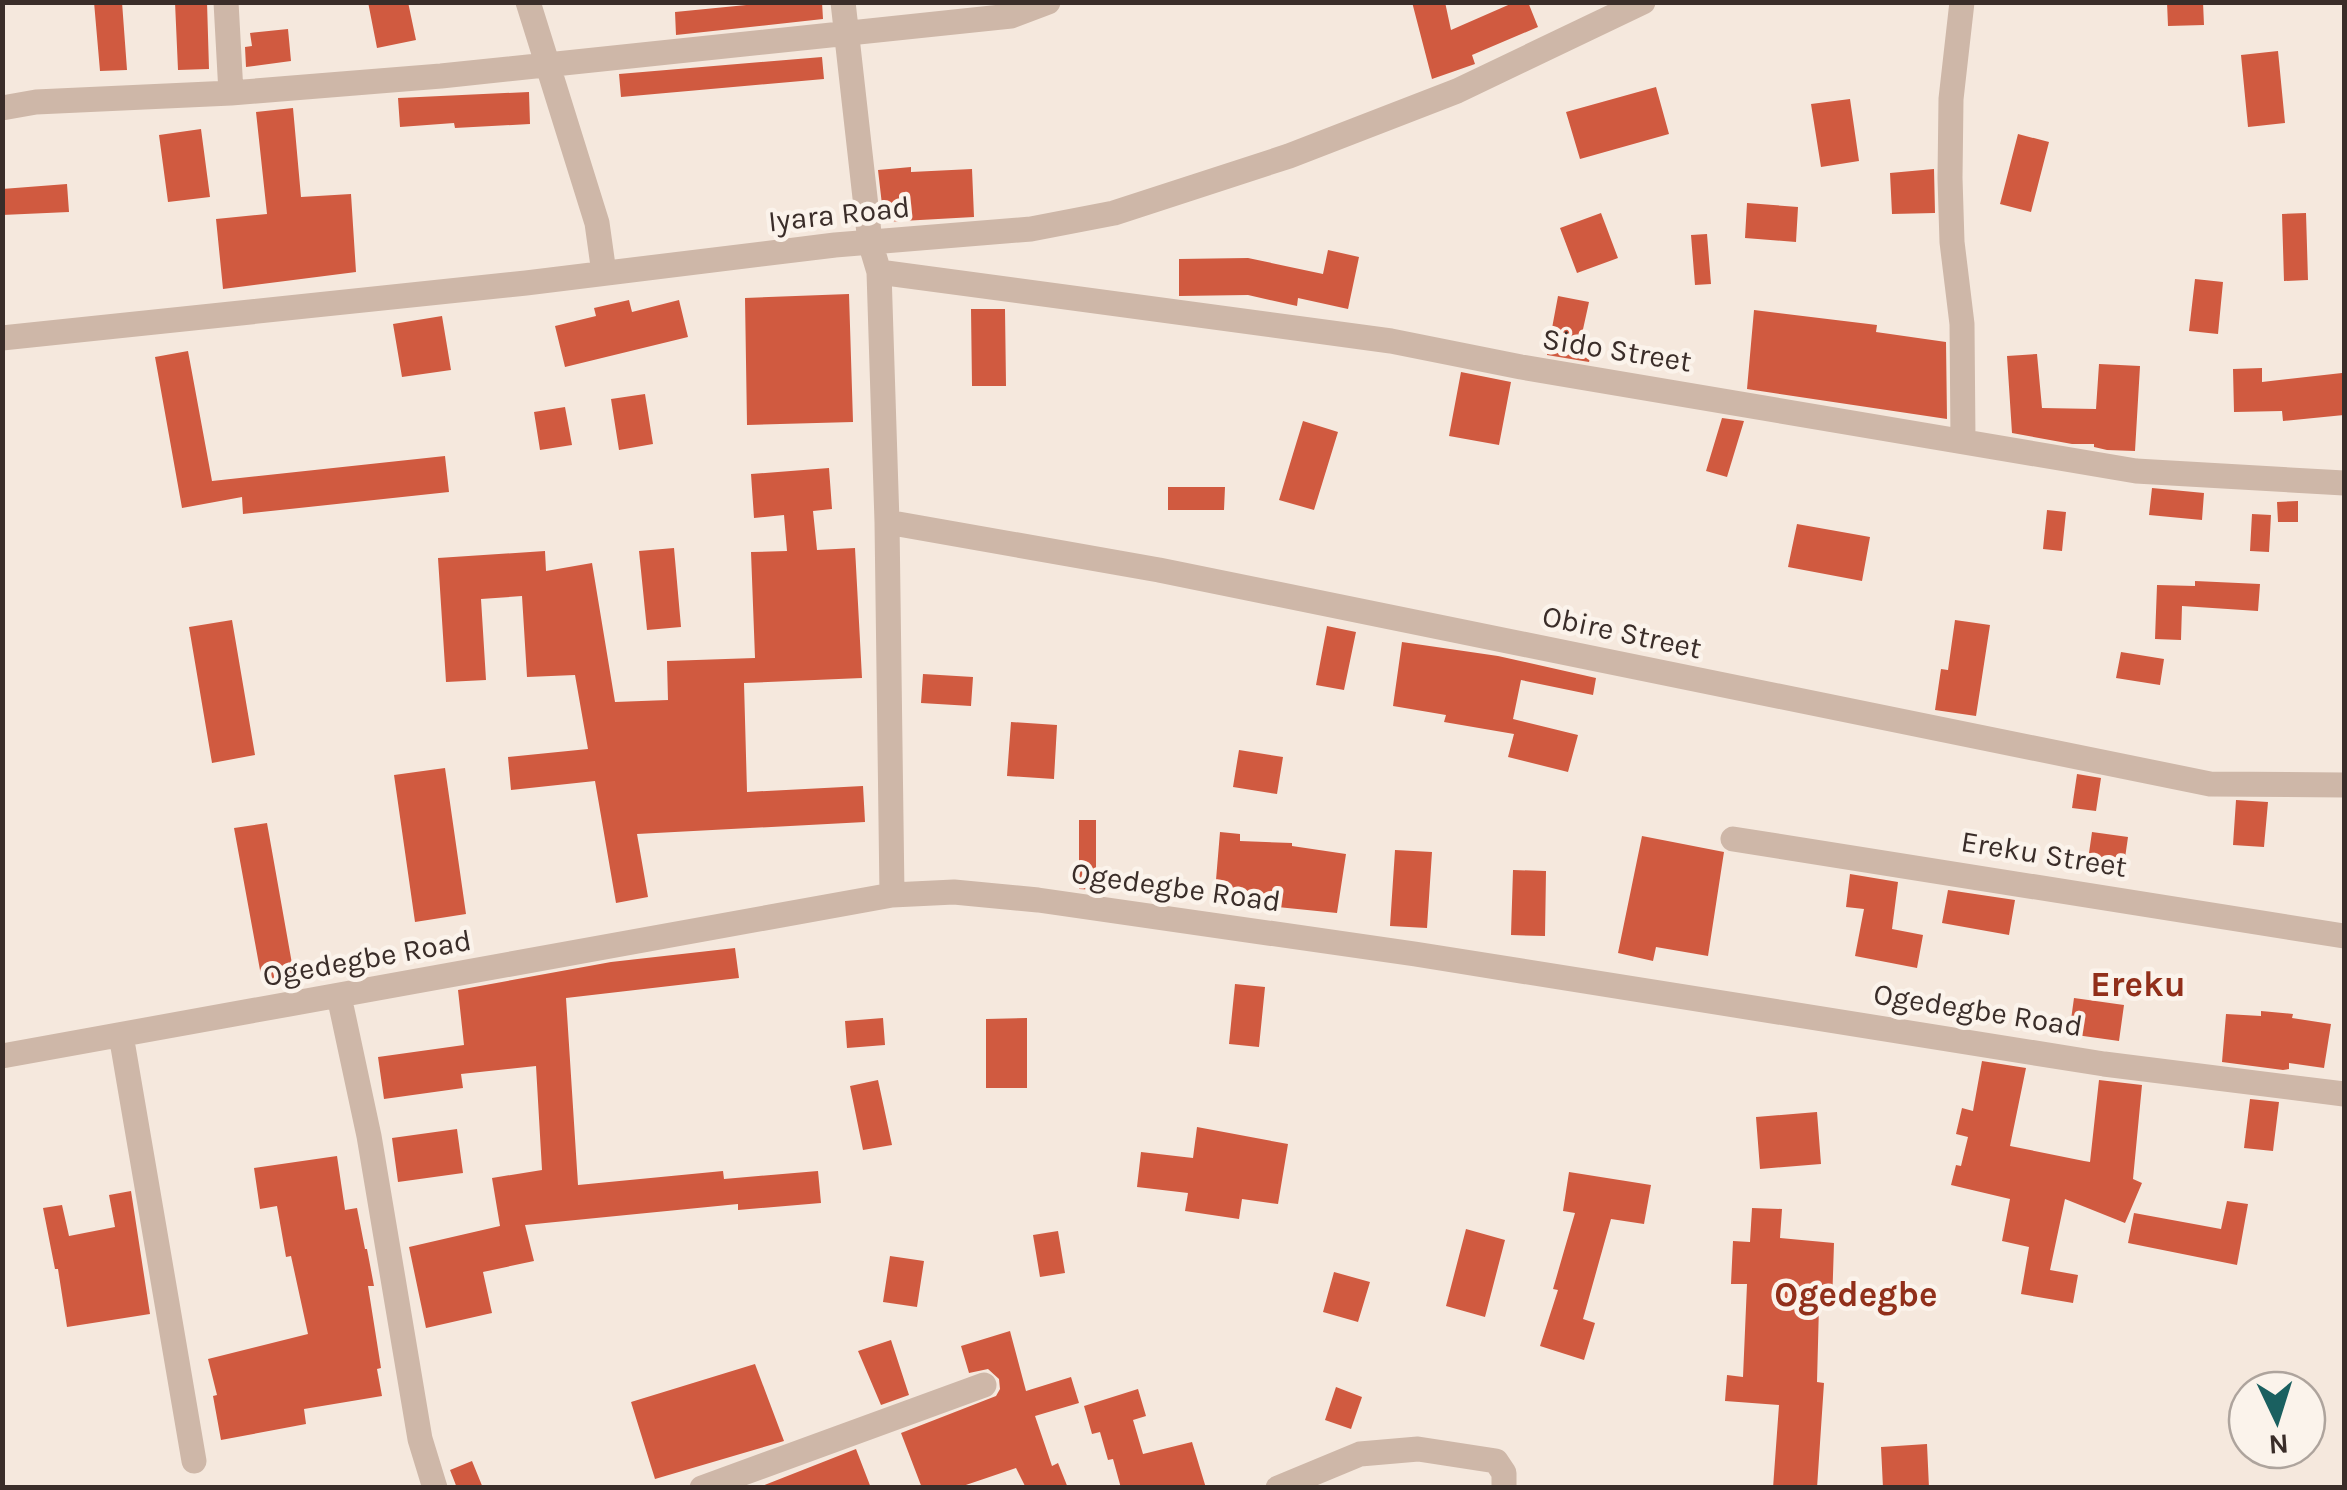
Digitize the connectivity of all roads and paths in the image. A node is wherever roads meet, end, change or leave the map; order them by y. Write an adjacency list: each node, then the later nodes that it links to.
1 (226, 2): 9 (street)
2 (528, 2): 8 (street)
3 (843, 2): 7 (street)
4 (1048, 2): 7 (street)
5 (1642, 2): 11 (street, Iyara Road)
6 (1962, 2): 15 (street)
7 (846, 36): 8 (street); 11 (street)
8 (548, 66): 9 (street); 13 (street)
9 (231, 93): 10 (street)
10 (2, 108)
11 (870, 242): 12 (street); 13 (street, Iyara Road)
12 (879, 272): 15 (street, Sido Street); 17 (street)
13 (604, 273): 14 (street, Iyara Road)
14 (2, 338)
15 (1962, 440): 16 (street, Sido Street)
16 (2344, 483)
17 (887, 522): 18 (street, Obire Street); 20 (street)
18 (2344, 785)
19 (1733, 839): 21 (street, Ereku Street)
20 (892, 895): 22 (street, Ogedegbe Road); 25 (street, Ogedegbe Road)
21 (2344, 936)
22 (340, 996): 23 (street, Ogedegbe Road); 29 (street)
23 (120, 1034): 24 (street, Ogedegbe Road); 27 (street)
24 (2, 1056)
25 (2344, 1094)
26 (984, 1385): 30 (street)
27 (194, 1461)
28 (1320, 1479): 31 (street); 32 (street)
29 (435, 1488)
30 (702, 1488)
31 (1278, 1488)
32 (1504, 1488)

